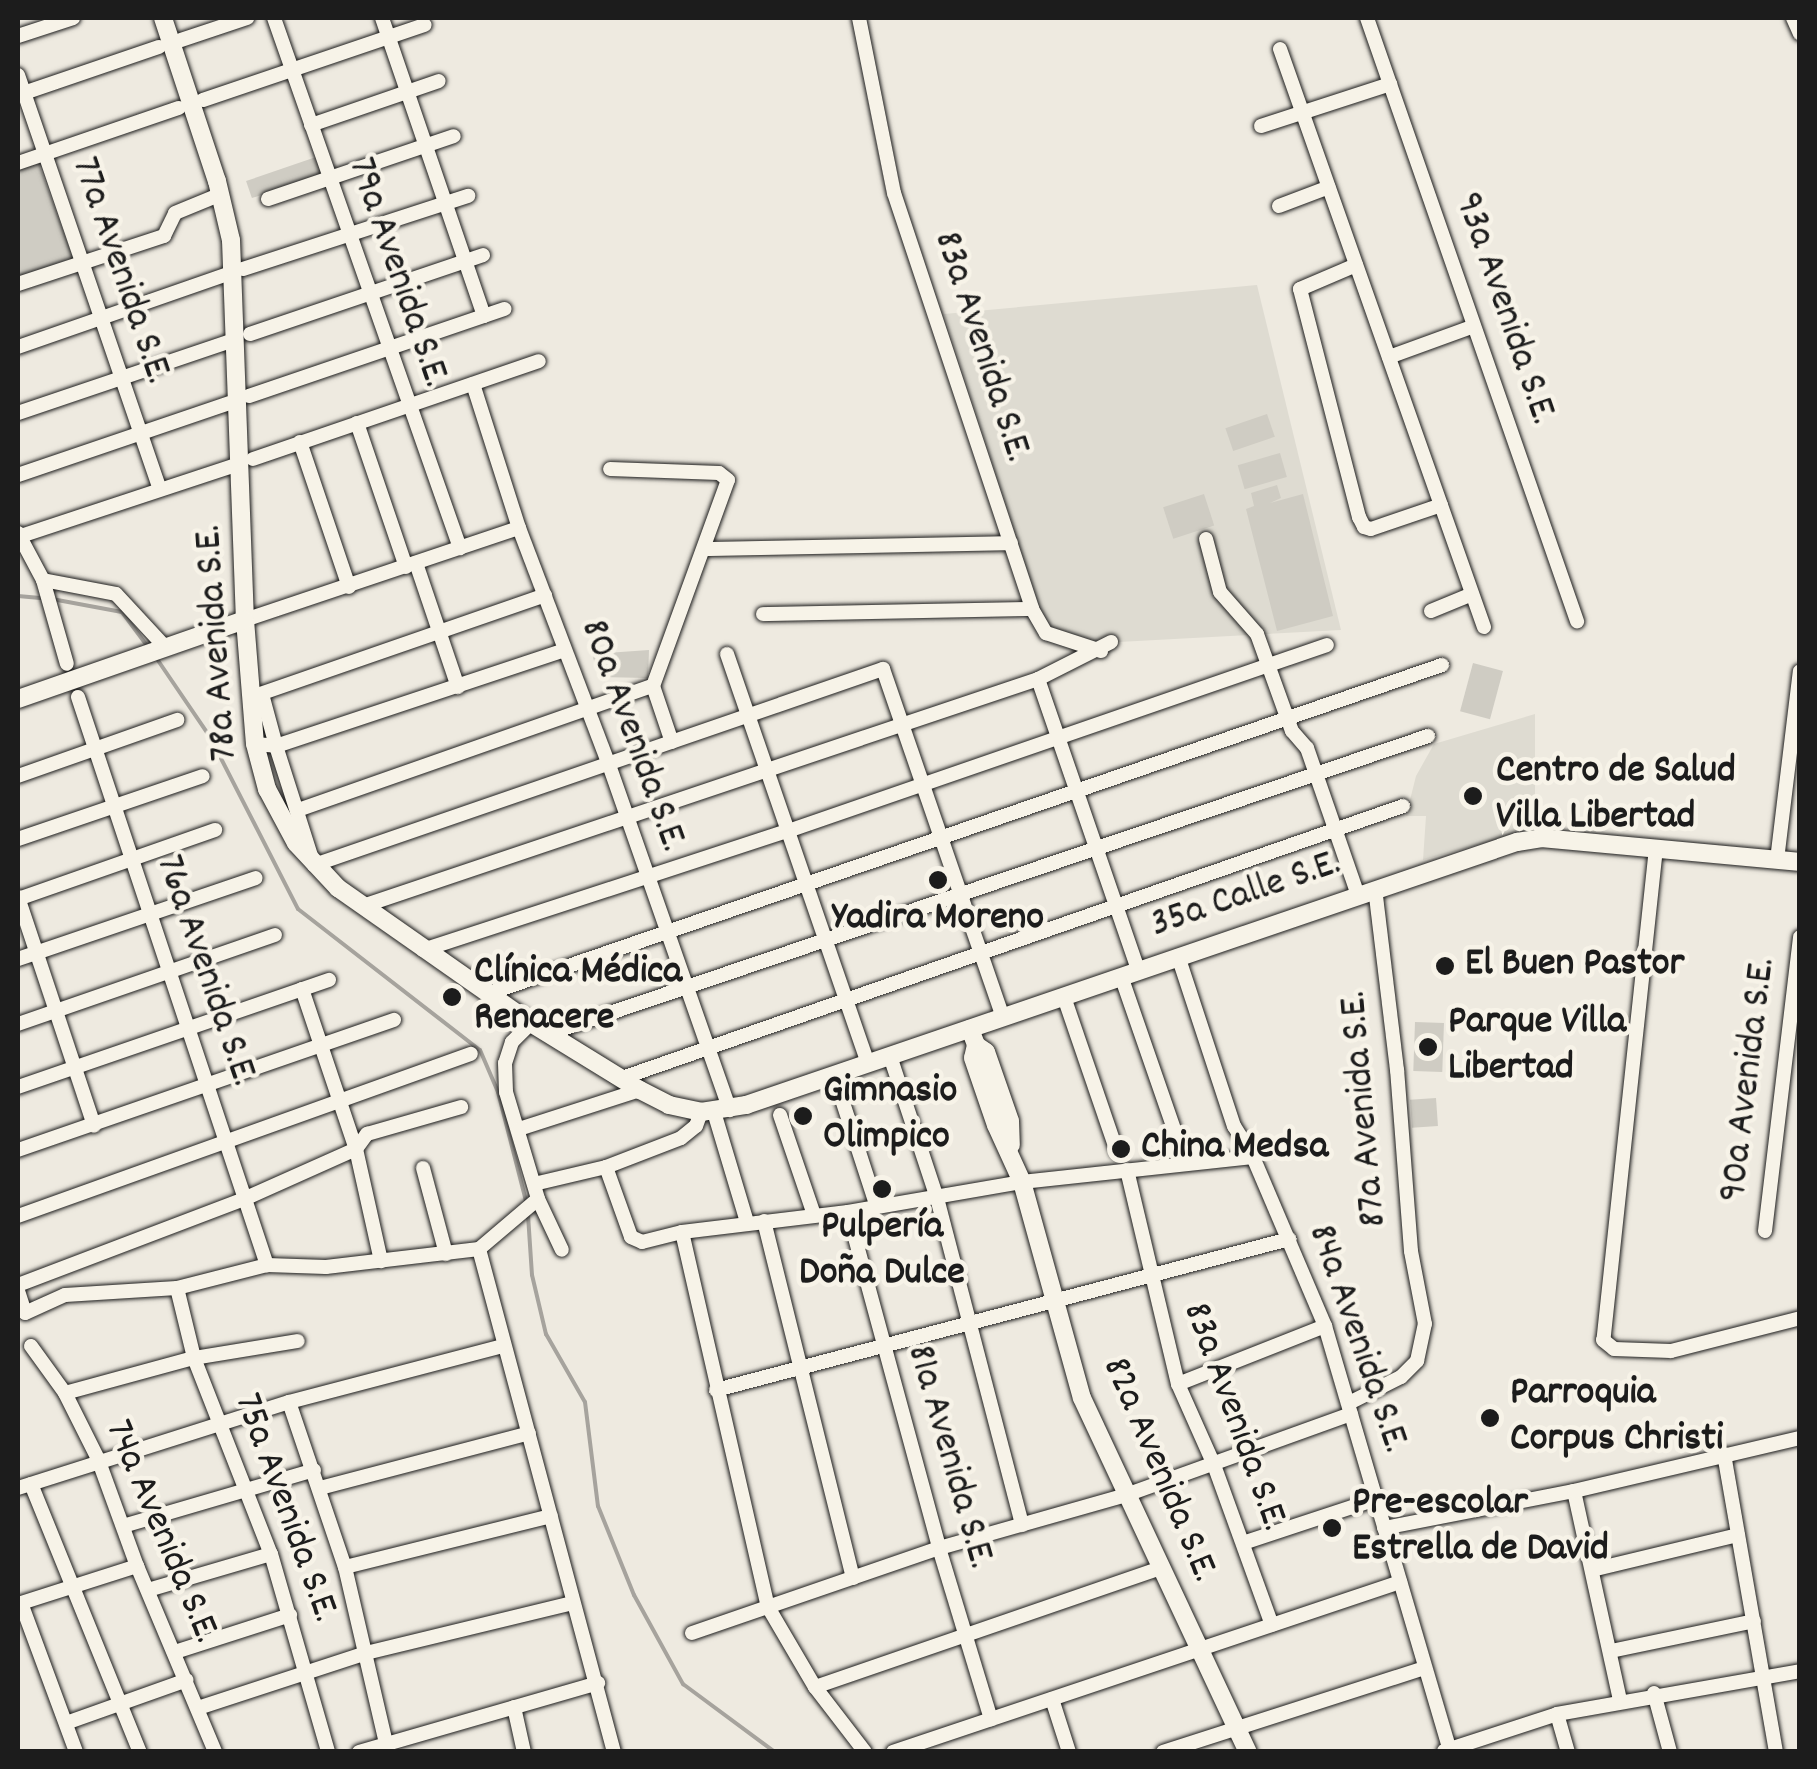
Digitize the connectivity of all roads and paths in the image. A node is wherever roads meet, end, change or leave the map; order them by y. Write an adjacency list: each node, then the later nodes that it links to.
1 (73, 18): 11 (street)
2 (163, 18): 33 (street, 78a Avenida S.E.)
3 (246, 18): 13 (street)
4 (274, 18): 16 (street, 79a Avenida S.E.)
5 (382, 18): 12 (street)
6 (859, 18): 73 (street, 83a Avenida S.E.)
7 (1367, 18): 19 (street, 93a Avenida S.E.)
8 (1793, 18): 10 (street)
9 (425, 25): 12 (street)
10 (1800, 34)
11 (18, 36)
12 (389, 37): 16 (street); 20 (street)
13 (181, 40)
14 (159, 47): 21 (street)
15 (1280, 48): 24 (street)
16 (292, 70): 22 (street); 25 (street, 79a Avenida S.E.)
17 (18, 75): 21 (street, 77a Avenida S.E.)
18 (439, 82): 20 (street)
19 (1390, 84): 24 (street); 48 (street, 93a Avenida S.E.)
20 (408, 92): 25 (street); 28 (street)
21 (21, 94): 29 (street, 77a Avenida S.E.)
22 (203, 100)
23 (179, 108): 29 (street)
24 (1302, 112): 26 (street); 32 (street)
25 (311, 126): 31 (street, 79a Avenida S.E.)
26 (1260, 126)
27 (454, 136): 28 (street)
28 (426, 146): 31 (street); 36 (street)
29 (44, 154): 30 (street); 41 (street, 77a Avenida S.E.)
30 (18, 163)
31 (330, 179): 35 (street); 38 (street, 79a Avenida S.E.)
32 (1329, 187): 37 (street); 42 (street)
33 (221, 194): 41 (street); 84 (street, 78a Avenida S.E.)
34 (468, 196): 36 (street)
35 (268, 200)
36 (446, 204): 38 (street); 40 (street)
37 (1279, 206)
38 (349, 236): 44 (street, 79a Avenida S.E.); 47 (street)
39 (482, 255): 40 (street)
40 (466, 261): 44 (street); 46 (street)
41 (82, 263): 43 (street); 47 (street, 77a Avenida S.E.)
42 (1356, 265): 53 (street); 69 (street)
43 (18, 284)
44 (369, 292): 49 (street); 52 (street, 79a Avenida S.E.)
45 (505, 309): 46 (street)
46 (484, 316): 52 (street)
47 (100, 318): 51 (street); 55 (street, 77a Avenida S.E.)
48 (1474, 326): 53 (street); 85 (street, 93a Avenida S.E.)
49 (250, 334)
50 (228, 342): 55 (street)
51 (18, 347)
52 (388, 348): 57 (street); 59 (street, 79a Avenida S.E.)
53 (1389, 357): 69 (street)
54 (540, 361): 56 (street)
55 (121, 378): 60 (street); 62 (street, 77a Avenida S.E.)
56 (473, 384): 59 (street); 70 (street, 80a Avenida S.E.)
57 (249, 396)
58 (229, 403): 62 (street)
59 (408, 406): 61 (street); 74 (street, 79a Avenida S.E.)
60 (18, 413)
61 (358, 423): 63 (street); 76 (street)
62 (140, 433): 67 (street); 68 (street, 77a Avenida S.E.)
63 (300, 442): 64 (street); 77 (street)
64 (254, 458)
65 (233, 466): 68 (street)
66 (610, 469): 75 (street)
67 (18, 475)
68 (158, 488): 71 (street)
69 (1441, 504): 80 (street)
70 (519, 528): 74 (street); 79 (street, 80a Avenida S.E.)
71 (18, 535): 78 (street)
72 (1206, 539): 94 (street, 87a Avenida S.E.)
73 (1011, 543): 75 (street); 81 (street, 83a Avenida S.E.)
74 (460, 548): 76 (street)
75 (704, 549): 98 (street)
76 (411, 565): 77 (street); 87 (street)
77 (348, 588): 84 (street)
78 (45, 594): 90 (street); 92 (street)
79 (545, 594): 87 (street); 89 (street, 80a Avenida S.E.)
80 (1472, 594): 82 (street); 86 (street)
81 (1032, 609): 83 (street); 96 (street)
82 (1432, 611)
83 (763, 614)
84 (245, 620): 90 (street); 99 (street, 78a Avenida S.E.)
85 (1578, 622)
86 (1484, 627)
87 (440, 632): 97 (street); 99 (street)
88 (1326, 645): 94 (street)
89 (564, 650): 97 (street); 102 (street, 80a Avenida S.E.)
90 (156, 651): 101 (street)
91 (727, 654): 103 (street)
92 (67, 664)
93 (1442, 665): 104 (street)
94 (1268, 666): 104 (street, 87a Avenida S.E.); 108 (street)
95 (1800, 671): 132 (street)
96 (1038, 679): 106 (street); 108 (street)
97 (458, 686): 111 (street)
98 (653, 686): 102 (street); 109 (street)
99 (257, 695): 110 (street, 78a Avenida S.E.); 111 (street)
100 (78, 697): 112 (street, 76a Avenida S.E.)
101 (18, 699)
102 (587, 706): 113 (street, 80a Avenida S.E.); 122 (street)
103 (748, 716): 106 (street); 109 (street); 114 (street)
104 (1287, 719): 115 (street, 87a Avenida S.E.); 119 (street)
105 (177, 720): 112 (street)
106 (903, 726): 114 (street); 118 (street)
107 (1428, 736): 115 (street)
108 (1058, 738): 118 (street); 119 (street)
109 (672, 742): 113 (street)
110 (256, 744): 111 (street); 134 (street, 78a Avenida S.E.)
111 (276, 746): 122 (street)
112 (96, 749): 116 (street); 120 (street, 76a Avenida S.E.)
113 (608, 762): 123 (street, 80a Avenida S.E.); 134 (street)
114 (768, 773): 123 (street); 126 (street)
115 (1314, 774): 125 (street, 87a Avenida S.E.); 129 (street)
116 (18, 776)
117 (203, 776): 120 (street)
118 (923, 785): 126 (street); 127 (street)
119 (1077, 792): 127 (street); 129 (street)
120 (114, 806): 128 (street); 131 (street, 76a Avenida S.E.)
121 (1403, 806): 125 (street)
122 (298, 810): 134 (street)
123 (626, 818): 135 (street, 80a Avenida S.E.); 142 (street)
124 (216, 830): 131 (street)
125 (1334, 830): 138 (street, 87a Avenida S.E.); 141 (street)
126 (788, 832): 135 (street); 137 (street)
127 (942, 838): 137 (street); 139 (street)
128 (18, 839)
129 (1096, 847): 139 (street); 141 (street)
130 (1656, 848): 132 (street, 35a Calle S.E.); 138 (street, 35a Calle S.E.); 217 (street)
131 (132, 858): 140 (street); 143 (street, 76a Avenida S.E.)
132 (1777, 860): 133 (street, 35a Calle S.E.)
133 (1800, 862)
134 (314, 865): 142 (street, 78a Avenida S.E.)
135 (646, 875): 144 (street, 80a Avenida S.E.); 148 (street)
136 (256, 878): 143 (street)
137 (806, 885): 144 (street); 147 (street)
138 (1367, 892): 151 (street, 35a Calle S.E.); 230 (street, 87a Avenida S.E.)
139 (960, 894): 147 (street); 149 (street)
140 (18, 898): 150 (street)
141 (1116, 905): 149 (street); 154 (street)
142 (362, 906): 148 (street, 78a Avenida S.E.)
143 (151, 914): 150 (street); 153 (street, 76a Avenida S.E.)
144 (667, 933): 156 (street, 80a Avenida S.E.); 158 (street)
145 (275, 935): 153 (street)
146 (1800, 937): 205 (street, 90a Avenida S.E.)
147 (825, 940): 156 (street); 160 (street)
148 (423, 950): 158 (street, 78a Avenida S.E.)
149 (980, 952): 160 (street); 162 (street)
150 (35, 953): 152 (street); 161 (street)
151 (1178, 956): 154 (street, 35a Calle S.E.); 190 (street, 84a Avenida S.E.)
152 (18, 959)
153 (170, 970): 161 (street); 166 (street, 76a Avenida S.E.)
154 (1130, 973): 159 (street, 35a Calle S.E.); 191 (street)
155 (329, 980): 157 (street)
156 (686, 988): 167 (street); 170 (street, 80a Avenida S.E.)
157 (302, 989): 166 (street); 169 (street)
158 (490, 993): 164 (street, 78a Avenida S.E.)
159 (1064, 997): 162 (street, 35a Calle S.E.); 189 (street)
160 (845, 999): 170 (street); 173 (street)
161 (56, 1011): 165 (street); 174 (street)
162 (1003, 1018): 168 (street, 35a Calle S.E.)
163 (394, 1020): 169 (street)
164 (531, 1022): 167 (street, 78a Avenida S.E.); 185 (street)
165 (18, 1024)
166 (190, 1028): 174 (street); 177 (street, 76a Avenida S.E.)
167 (551, 1033): 176 (street, 78a Avenida S.E.)
168 (973, 1037): 172 (street, 35a Calle S.E.); 195 (street, 82a Avenida S.E.)
169 (321, 1046): 177 (street); 180 (street)
170 (706, 1047): 176 (street); 182 (street, 80a Avenida S.E.)
171 (471, 1054): 180 (street)
172 (890, 1056): 173 (street, 35a Calle S.E.); 197 (street)
173 (868, 1064): 175 (street, 35a Calle S.E.)
174 (74, 1068): 178 (street); 184 (street)
175 (834, 1075): 182 (street, 35a Calle S.E.); 199 (street)
176 (622, 1078): 179 (street, 78a Avenida S.E.)
177 (209, 1085): 184 (street); 186 (street, 76a Avenida S.E.)
178 (18, 1088)
179 (640, 1090): 182 (street, 78a Avenida S.E.); 185 (street)
180 (339, 1101): 186 (street); 187 (street)
181 (461, 1107): 187 (street)
182 (715, 1111): 192 (street); 204 (street, 80a Avenida S.E.)
183 (780, 1114): 201 (street)
184 (94, 1126): 188 (street)
185 (519, 1129): 196 (street)
186 (227, 1141): 198 (street, 76a Avenida S.E.); 202 (street)
187 (356, 1148): 198 (street); 211 (street)
188 (18, 1150)
189 (1117, 1152)
190 (1252, 1157): 191 (street); 207 (street, 84a Avenida S.E.)
191 (1186, 1164): 194 (street)
192 (606, 1167): 196 (street); 206 (street)
193 (423, 1168): 210 (street)
194 (1127, 1170): 195 (street); 213 (street, 83a Avenida S.E.)
195 (1022, 1182): 197 (street); 216 (street, 82a Avenida S.E.)
196 (536, 1192): 208 (street); 209 (street)
197 (937, 1198): 199 (street); 218 (street)
198 (244, 1200): 212 (street, 76a Avenida S.E.); 214 (street)
199 (877, 1206): 200 (street)
200 (848, 1212): 201 (street); 223 (street, 81a Avenida S.E.)
201 (814, 1215): 203 (street)
202 (18, 1216)
203 (764, 1221): 204 (street); 225 (street)
204 (747, 1222): 206 (street)
205 (1765, 1231)
206 (682, 1232): 227 (street)
207 (1289, 1239): 213 (street); 219 (street, 84a Avenida S.E.)
208 (479, 1249): 210 (street); 222 (street)
209 (562, 1250)
210 (446, 1254): 211 (street)
211 (381, 1261): 212 (street)
212 (268, 1265): 215 (street)
213 (1150, 1275): 216 (street); 226 (street, 83a Avenida S.E.)
214 (18, 1288): 215 (street)
215 (177, 1288): 224 (street, 75a Avenida S.E.)
216 (1055, 1300): 218 (street); 242 (street, 82a Avenida S.E.)
217 (1800, 1318)
218 (969, 1323): 223 (street); 245 (street)
219 (1325, 1326): 226 (street); 230 (street, 84a Avenida S.E.)
220 (298, 1341): 224 (street)
221 (31, 1346): 228 (street, 74a Avenida S.E.)
222 (503, 1346): 229 (street); 232 (street)
223 (883, 1346): 225 (street); 250 (street, 81a Avenida S.E.)
224 (194, 1358): 228 (street); 231 (street, 75a Avenida S.E.)
225 (800, 1367): 227 (street); 256 (street)
226 (1178, 1384): 236 (street, 83a Avenida S.E.)
227 (716, 1390): 262 (street)
228 (65, 1393): 235 (street, 74a Avenida S.E.)
229 (290, 1402): 231 (street); 237 (street)
230 (1350, 1408): 236 (street, 87a Avenida S.E.); 243 (street, 84a Avenida S.E.)
231 (220, 1422): 235 (street); 239 (street, 75a Avenida S.E.)
232 (530, 1433): 240 (street); 244 (street)
233 (1800, 1438): 234 (street)
234 (1724, 1454): 241 (street); 248 (street)
235 (98, 1459): 238 (street); 246 (street, 74a Avenida S.E.)
236 (1214, 1465): 242 (street, 87a Avenida S.E.); 249 (street, 83a Avenida S.E.)
237 (314, 1470): 239 (street); 240 (street)
238 (24, 1486): 258 (street)
239 (245, 1488): 246 (street); 251 (street, 75a Avenida S.E.)
240 (320, 1488): 253 (street)
241 (1574, 1491): 247 (street); 255 (street)
242 (1126, 1495): 245 (street, 87a Avenida S.E.); 254 (street, 82a Avenida S.E.)
243 (1376, 1499): 247 (street, 84a Avenida S.E.); 249 (street)
244 (551, 1516): 253 (street); 260 (street)
245 (1022, 1525): 250 (street, 87a Avenida S.E.)
246 (123, 1526): 252 (street, 74a Avenida S.E.)
247 (1384, 1528): 257 (street, 84a Avenida S.E.)
248 (1738, 1535): 255 (street); 264 (street)
249 (1243, 1543): 265 (street, 83a Avenida S.E.)
250 (939, 1548): 256 (street, 87a Avenida S.E.); 267 (street, 81a Avenida S.E.)
251 (271, 1554): 259 (street); 263 (street, 75a Avenida S.E.)
252 (137, 1566): 258 (street); 259 (street, 74a Avenida S.E.)
253 (345, 1567): 271 (street)
254 (1161, 1568): 267 (street); 268 (street, 82a Avenida S.E.)
255 (1592, 1570): 269 (street)
256 (853, 1578): 262 (street, 87a Avenida S.E.)
257 (1400, 1582): 265 (street); 272 (street, 84a Avenida S.E.)
258 (74, 1588): 261 (street); 282 (street)
259 (148, 1590): 270 (street, 74a Avenida S.E.)
260 (572, 1603): 271 (street); 277 (street)
261 (19, 1604): 287 (street)
262 (768, 1606): 266 (street, 87a Avenida S.E.); 278 (street)
263 (290, 1614): 270 (street); 274 (street, 75a Avenida S.E.)
264 (1754, 1621): 269 (street); 275 (street)
265 (1272, 1625): 268 (street)
266 (692, 1633)
267 (965, 1634): 278 (street); 286 (street, 81a Avenida S.E.)
268 (1200, 1649): 280 (street); 288 (street, 82a Avenida S.E.)
269 (1611, 1651): 281 (street)
270 (175, 1652): 276 (street, 74a Avenida S.E.)
271 (366, 1653): 274 (street); 290 (street)
272 (1425, 1668): 288 (street); 291 (street, 84a Avenida S.E.)
273 (1800, 1671): 275 (street)
274 (308, 1672): 284 (street); 295 (street, 75a Avenida S.E.)
275 (1764, 1676): 279 (street); 307 (street)
276 (187, 1680): 282 (street); 284 (street, 74a Avenida S.E.)
277 (598, 1683): 283 (street); 298 (street)
278 (815, 1688): 299 (street)
279 (1654, 1693): 281 (street); 306 (street)
280 (1052, 1699): 286 (street); 301 (street)
281 (1620, 1700): 285 (street)
282 (121, 1703): 287 (street); 293 (street)
283 (514, 1707): 290 (street); 297 (street)
284 (198, 1708): 294 (street, 74a Avenida S.E.)
285 (1557, 1714): 289 (street); 305 (street)
286 (991, 1719): 300 (street)
287 (66, 1724): 292 (street)
288 (1236, 1726): 302 (street); 303 (street, 82a Avenida S.E.)
289 (1495, 1733): 291 (street); 304 (street)
290 (387, 1747): 296 (street)
291 (1448, 1751)
292 (76, 1752)
293 (140, 1752)
294 (214, 1752)
295 (328, 1752)
296 (359, 1752)
297 (524, 1752)
298 (614, 1752)
299 (864, 1752)
300 (893, 1752)
301 (1069, 1752)
302 (1163, 1752)
303 (1248, 1752)
304 (1501, 1752)
305 (1568, 1752)
306 (1670, 1752)
307 (1776, 1752)

